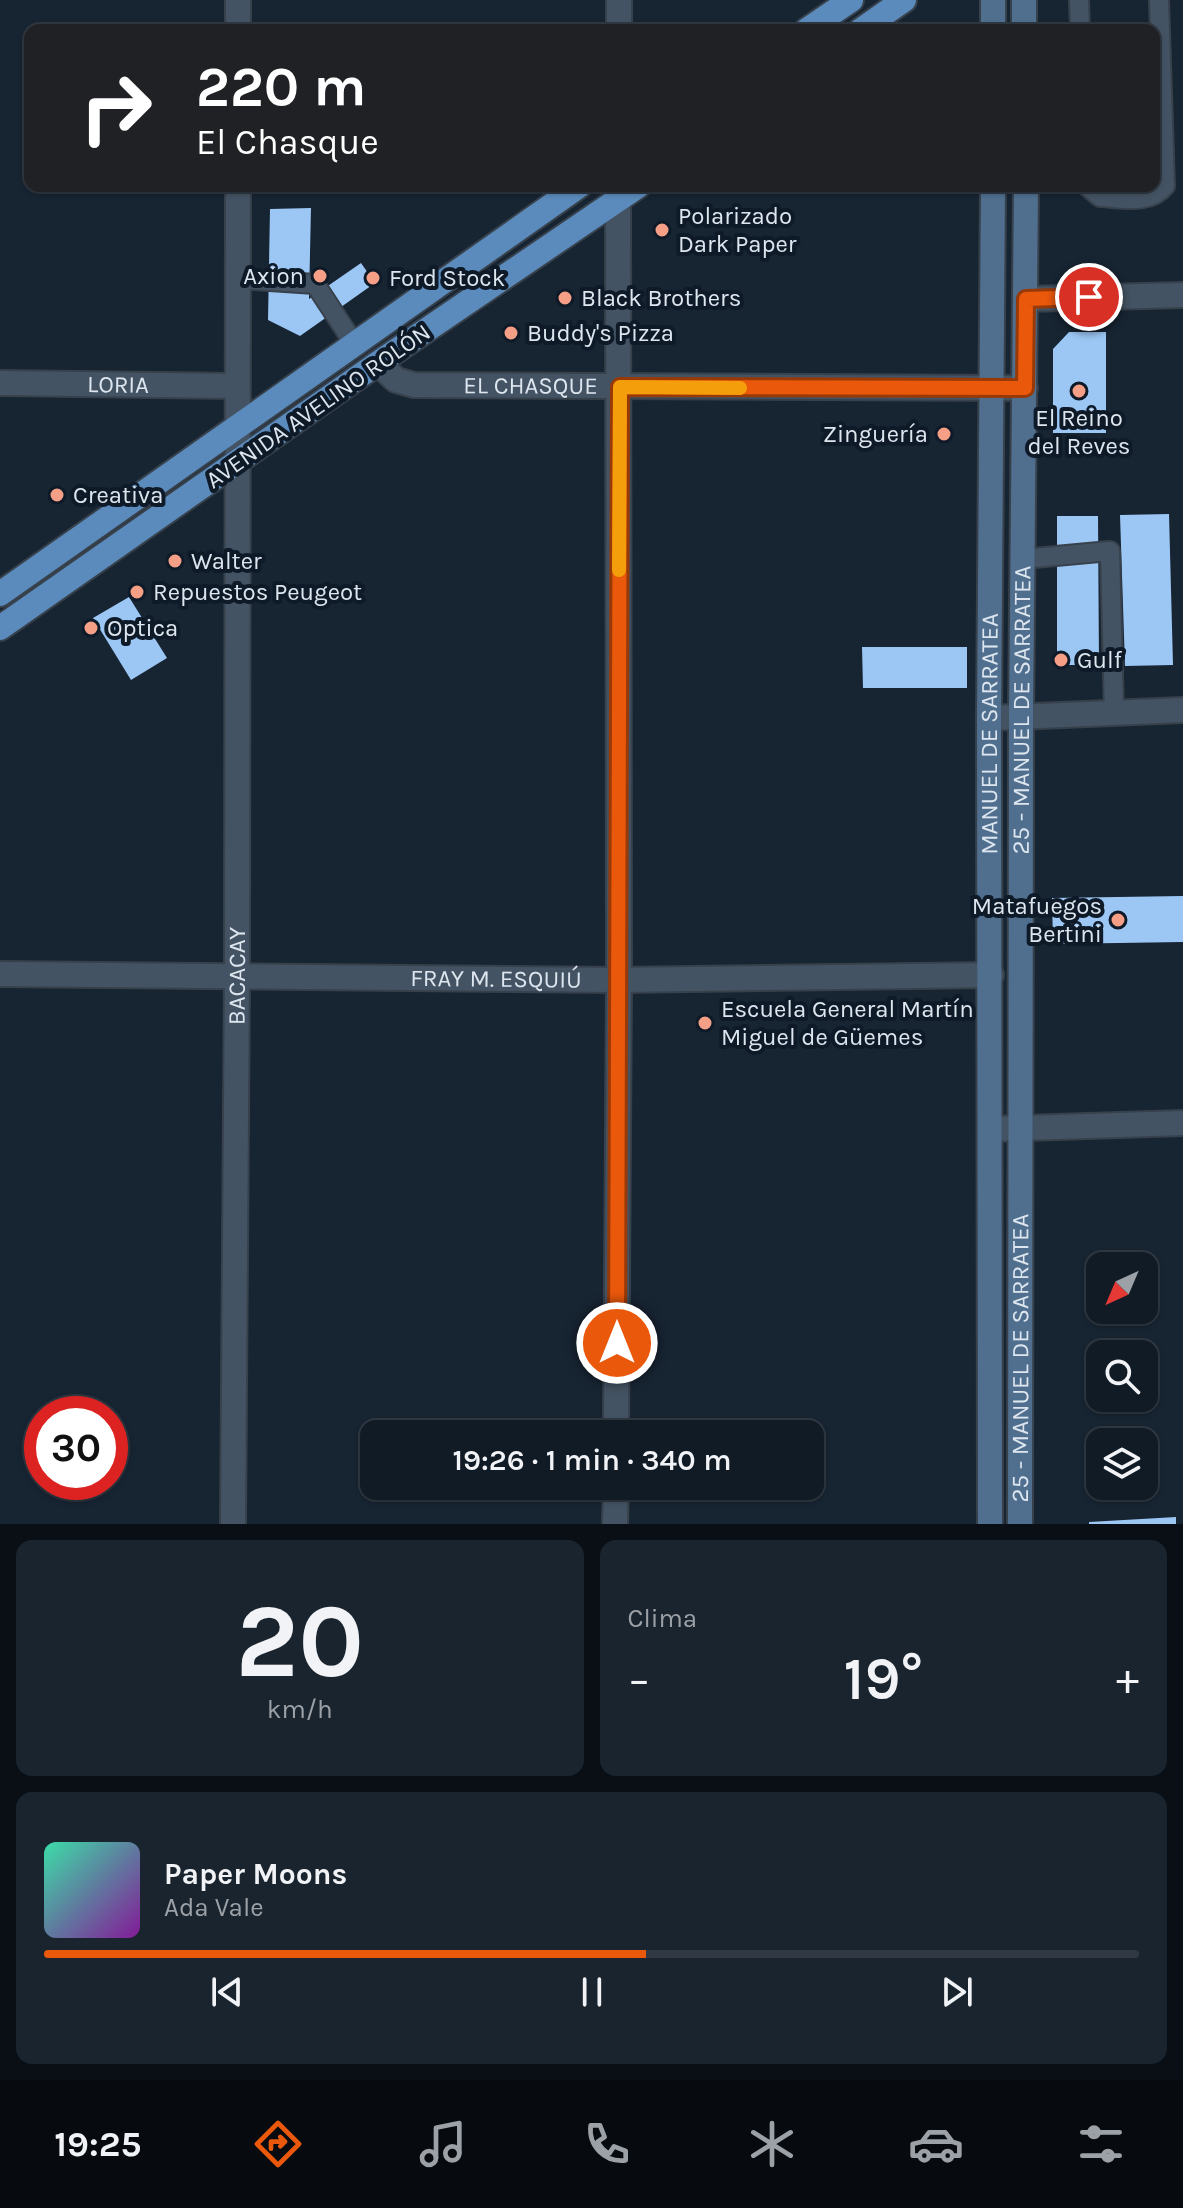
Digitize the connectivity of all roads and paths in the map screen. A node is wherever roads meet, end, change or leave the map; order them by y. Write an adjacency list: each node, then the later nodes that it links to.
1 (238, 0): 9 (street)
2 (619, 0): 10 (street)
3 (851, 0): 11 (main road)
4 (904, 0): 12 (main road)
5 (993, 0): 13 (main road)
6 (1024, 0): 14 (main road)
7 (1079, 0): 15 (lane)
8 (1159, 0): 16 (lane)
9 (238, 24)
10 (619, 24)
11 (816, 24)
12 (870, 24)
13 (993, 24)
14 (1024, 24)
15 (1080, 24)
16 (1160, 24)
17 (1160, 31): 18 (lane)
18 (1160, 190)
19 (238, 192): 27 (street, BACACAY)
20 (571, 192): 30 (main road, AVENIDA AVELINO ROLÓN)
21 (622, 192): 31 (main road, AVENIDA AVELINO ROLÓN)
22 (625, 192): 34 (street)
23 (993, 192): 35 (main road, MANUEL DE SARRATEA)
24 (1026, 192): 29 (main road, 25 - MANUEL DE SARRATEA)
25 (1094, 192): 26 (lane)
26 (1158, 192)
27 (238, 279): 30 (lane); 33 (street, BACACAY)
28 (1183, 295): 29 (street)
29 (1026, 299): 36 (main road, 25 - MANUEL DE SARRATEA)
30 (355, 345): 37 (main road, AVENIDA AVELINO ROLÓN)
31 (378, 363): 34 (street, EL CHASQUE); 38 (main road, AVENIDA AVELINO ROLÓN)
32 (0, 383): 33 (street, LORIA)
33 (237, 386): 37 (street, BACACAY)
34 (620, 387): 35 (street, EL CHASQUE); 49 (street)
35 (992, 388): 36 (street, EL CHASQUE); 45 (main road, MANUEL DE SARRATEA)
36 (1025, 388): 39 (main road, 25 - MANUEL DE SARRATEA)
37 (236, 429): 38 (street, BACACAY); 40 (main road, AVENIDA AVELINO ROLÓN)
38 (237, 462): 41 (main road, AVENIDA AVELINO ROLÓN); 47 (street, BACACAY)
39 (1023, 559): 43 (lane); 44 (main road, 25 - MANUEL DE SARRATEA)
40 (0, 594)
41 (0, 628)
42 (1183, 710): 43 (street)
43 (1114, 712): 44 (street)
44 (1021, 716): 45 (street); 51 (main road, 25 - MANUEL DE SARRATEA)
45 (989, 718): 48 (main road, MANUEL DE SARRATEA)
46 (0, 974): 47 (street, FRAY M. ESQUIÚ)
47 (237, 975): 49 (street, FRAY M. ESQUIÚ); 55 (street, BACACAY)
48 (991, 975): 49 (street, FRAY M. ESQUIÚ); 52 (main road, MANUEL DE SARRATEA)
49 (619, 980): 53 (street)
50 (1183, 1123): 51 (street)
51 (1021, 1128): 52 (street); 58 (main road, 25 - MANUEL DE SARRATEA)
52 (991, 1129): 57 (main road, MANUEL DE SARRATEA)
53 (616, 1420)
54 (616, 1500): 56 (street)
55 (233, 1524)
56 (615, 1524)
57 (990, 1524)
58 (1020, 1524)

